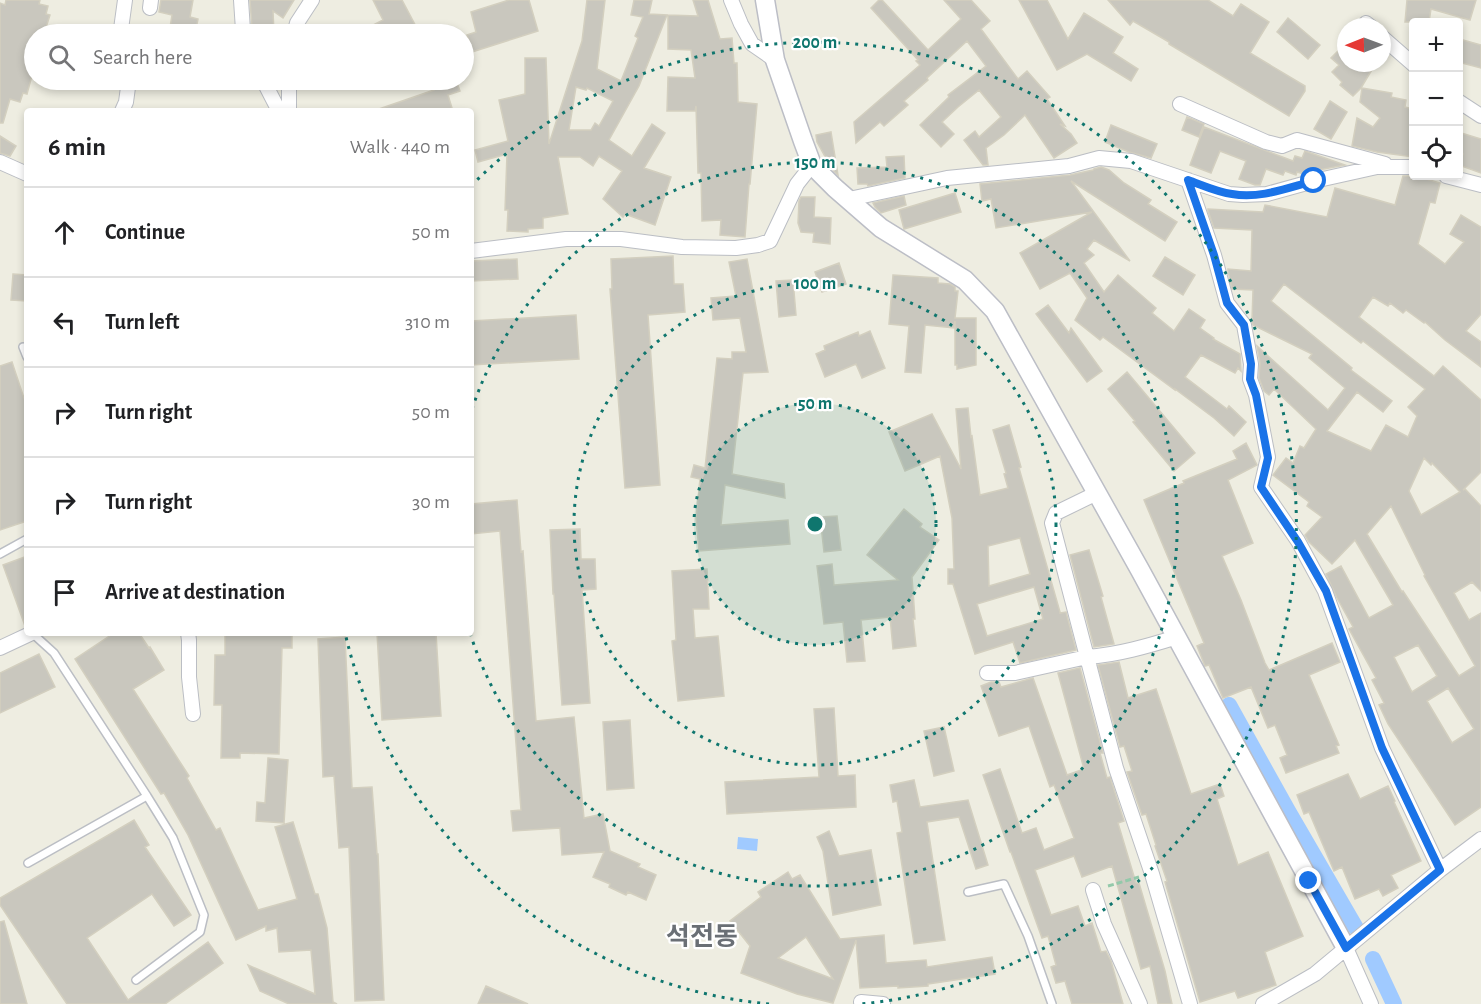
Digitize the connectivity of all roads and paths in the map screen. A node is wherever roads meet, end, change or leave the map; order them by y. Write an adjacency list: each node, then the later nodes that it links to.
1 (125, 0): 6 (street)
2 (241, 0): 7 (street)
3 (312, 0): 8 (street)
4 (731, 0): 10 (street)
5 (765, 0): 10 (street)
6 (122, 24)
7 (243, 24)
8 (297, 24)
9 (1391, 45): 11 (street)
10 (775, 60): 22 (street)
11 (1409, 61)
12 (128, 90): 17 (street)
13 (268, 90): 18 (street)
14 (289, 90): 19 (street)
15 (1180, 104): 23 (street)
16 (1463, 104): 20 (street)
17 (123, 108)
18 (277, 108)
19 (289, 108)
20 (1481, 116)
21 (0, 162): 25 (street)
22 (812, 165): 29 (street); 30 (street)
23 (1392, 166): 24 (street); 26 (street)
24 (1409, 167)
25 (24, 173)
26 (1188, 180): 29 (street); 45 (street)
27 (1462, 180): 28 (street)
28 (1481, 185)
29 (849, 199): 31 (street)
30 (474, 251)
31 (1097, 493): 37 (street); 39 (street)
32 (24, 541): 33 (lane)
33 (0, 554)
34 (26, 636): 38 (street)
35 (35, 636): 42 (lane)
36 (188, 636): 41 (street)
37 (1177, 637): 39 (street); 49 (street)
38 (0, 648)
39 (1087, 657): 40 (street); 46 (street)
40 (987, 673)
41 (192, 714)
42 (147, 796): 44 (lane); 50 (lane)
43 (1481, 839): 45 (street)
44 (28, 863)
45 (1440, 870): 49 (street)
46 (1152, 874): 47 (path); 55 (street)
47 (1093, 890): 54 (street)
48 (968, 892): 53 (lane)
49 (1346, 948): 56 (street); 57 (street)
50 (136, 980)
51 (861, 1002): 52 (street)
52 (883, 1004)
53 (1052, 1004)
54 (1140, 1004)
55 (1190, 1004)
56 (1263, 1004)
57 (1371, 1004)

